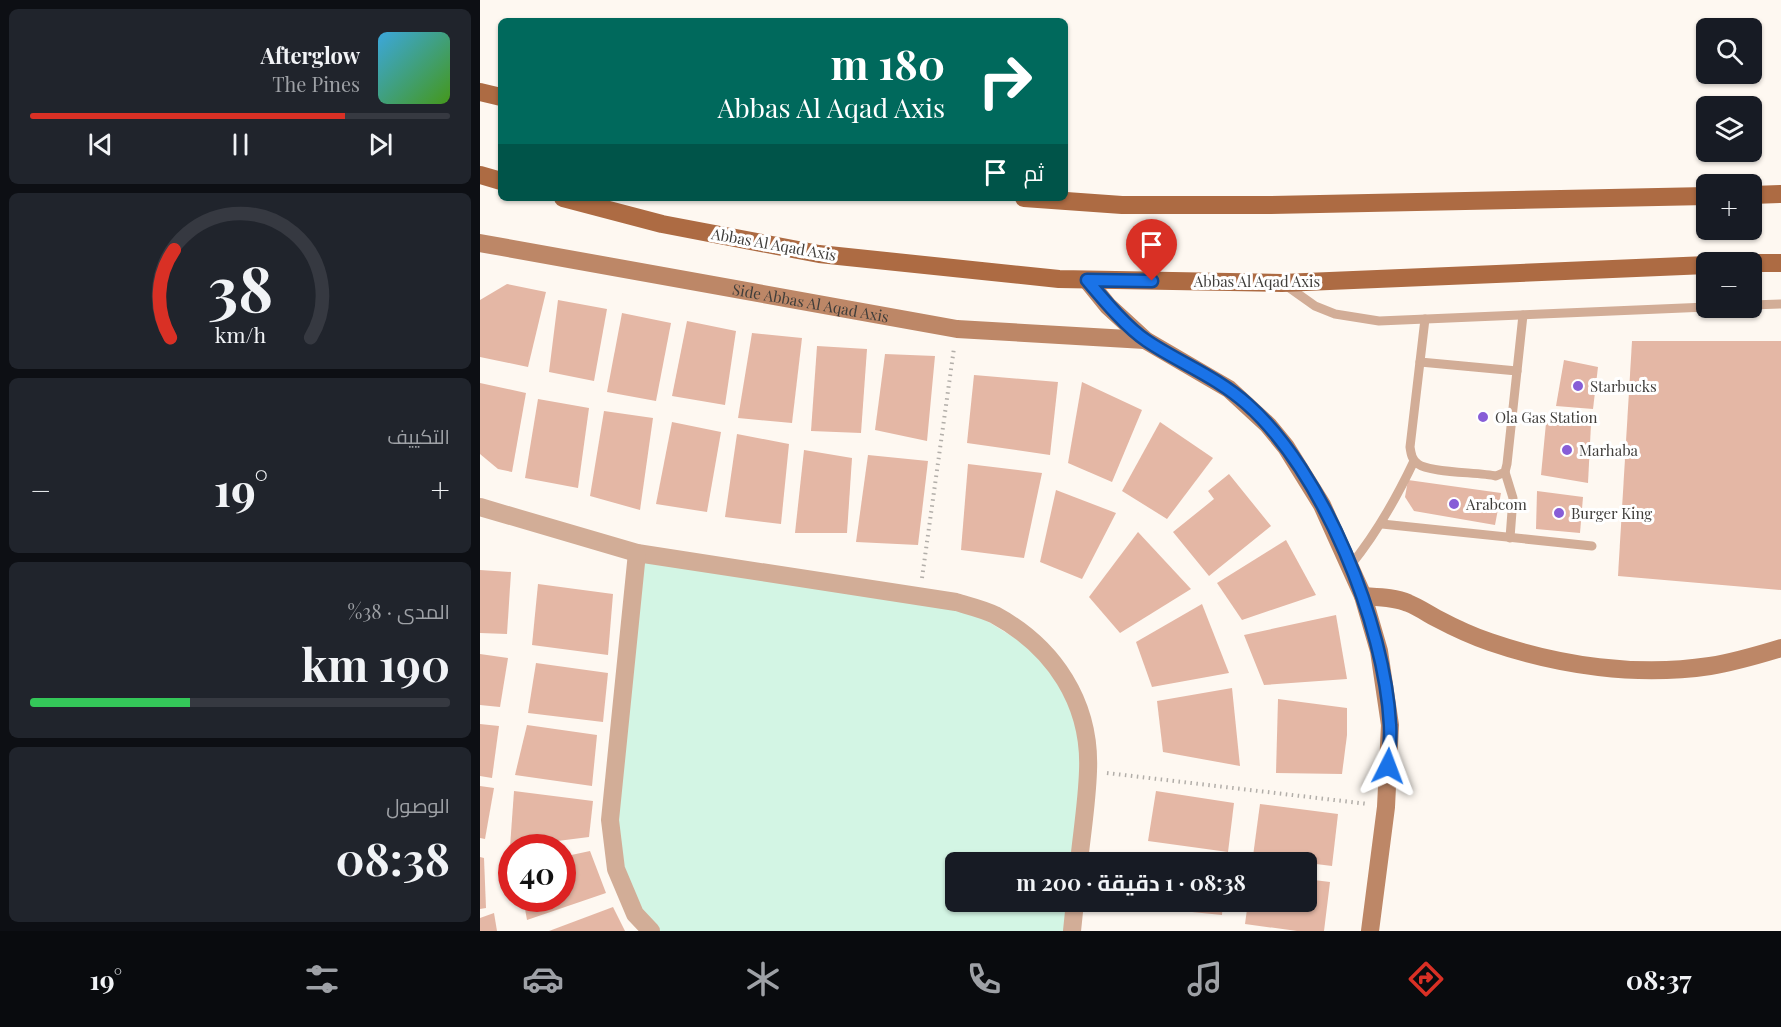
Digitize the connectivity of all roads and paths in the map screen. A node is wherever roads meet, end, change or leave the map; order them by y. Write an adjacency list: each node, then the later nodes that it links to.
1 (480, 92): 2 (main road)
2 (498, 97)
3 (480, 175): 4 (main road)
4 (498, 180)
5 (1781, 194): 6 (main road)
6 (1762, 195)
7 (1696, 196): 9 (main road)
8 (574, 201): 14 (main road, Abbas Al Aqad Axis)
9 (1061, 201)
10 (481, 245): 21 (street, Side Abbas Al Aqad Axis)
11 (1762, 263): 12 (main road)
12 (1781, 263)
13 (1696, 265): 15 (main road, Abbas Al Aqad Axis)
14 (1087, 280): 15 (main road, Abbas Al Aqad Axis); 22 (street)
15 (1282, 283): 20 (lane)
16 (1781, 304): 17 (lane)
17 (1762, 305)
18 (1696, 307): 19 (lane)
19 (1523, 315): 20 (lane); 24 (lane)
20 (1425, 319): 23 (lane)
21 (957, 329): 22 (street, Side Abbas Al Aqad Axis); 34 (path)
22 (1144, 340): 32 (street)
23 (1420, 362): 24 (lane); 25 (lane)
24 (1517, 371): 26 (lane)
25 (1414, 461): 26 (lane); 28 (lane)
26 (1504, 472): 29 (lane)
27 (480, 507): 31 (street)
28 (1382, 524): 29 (lane); 32 (lane)
29 (1510, 537): 30 (lane)
30 (1592, 546)
31 (637, 553): 34 (street); 40 (street)
32 (1350, 566): 33 (street)
33 (1363, 596): 35 (street); 37 (street)
34 (920, 597): 36 (street)
35 (1781, 648)
36 (1089, 770): 37 (path); 38 (street)
37 (1386, 807): 42 (street)
38 (1080, 852)
39 (1074, 912): 41 (street)
40 (651, 931)
41 (1072, 931)
42 (1370, 931)

